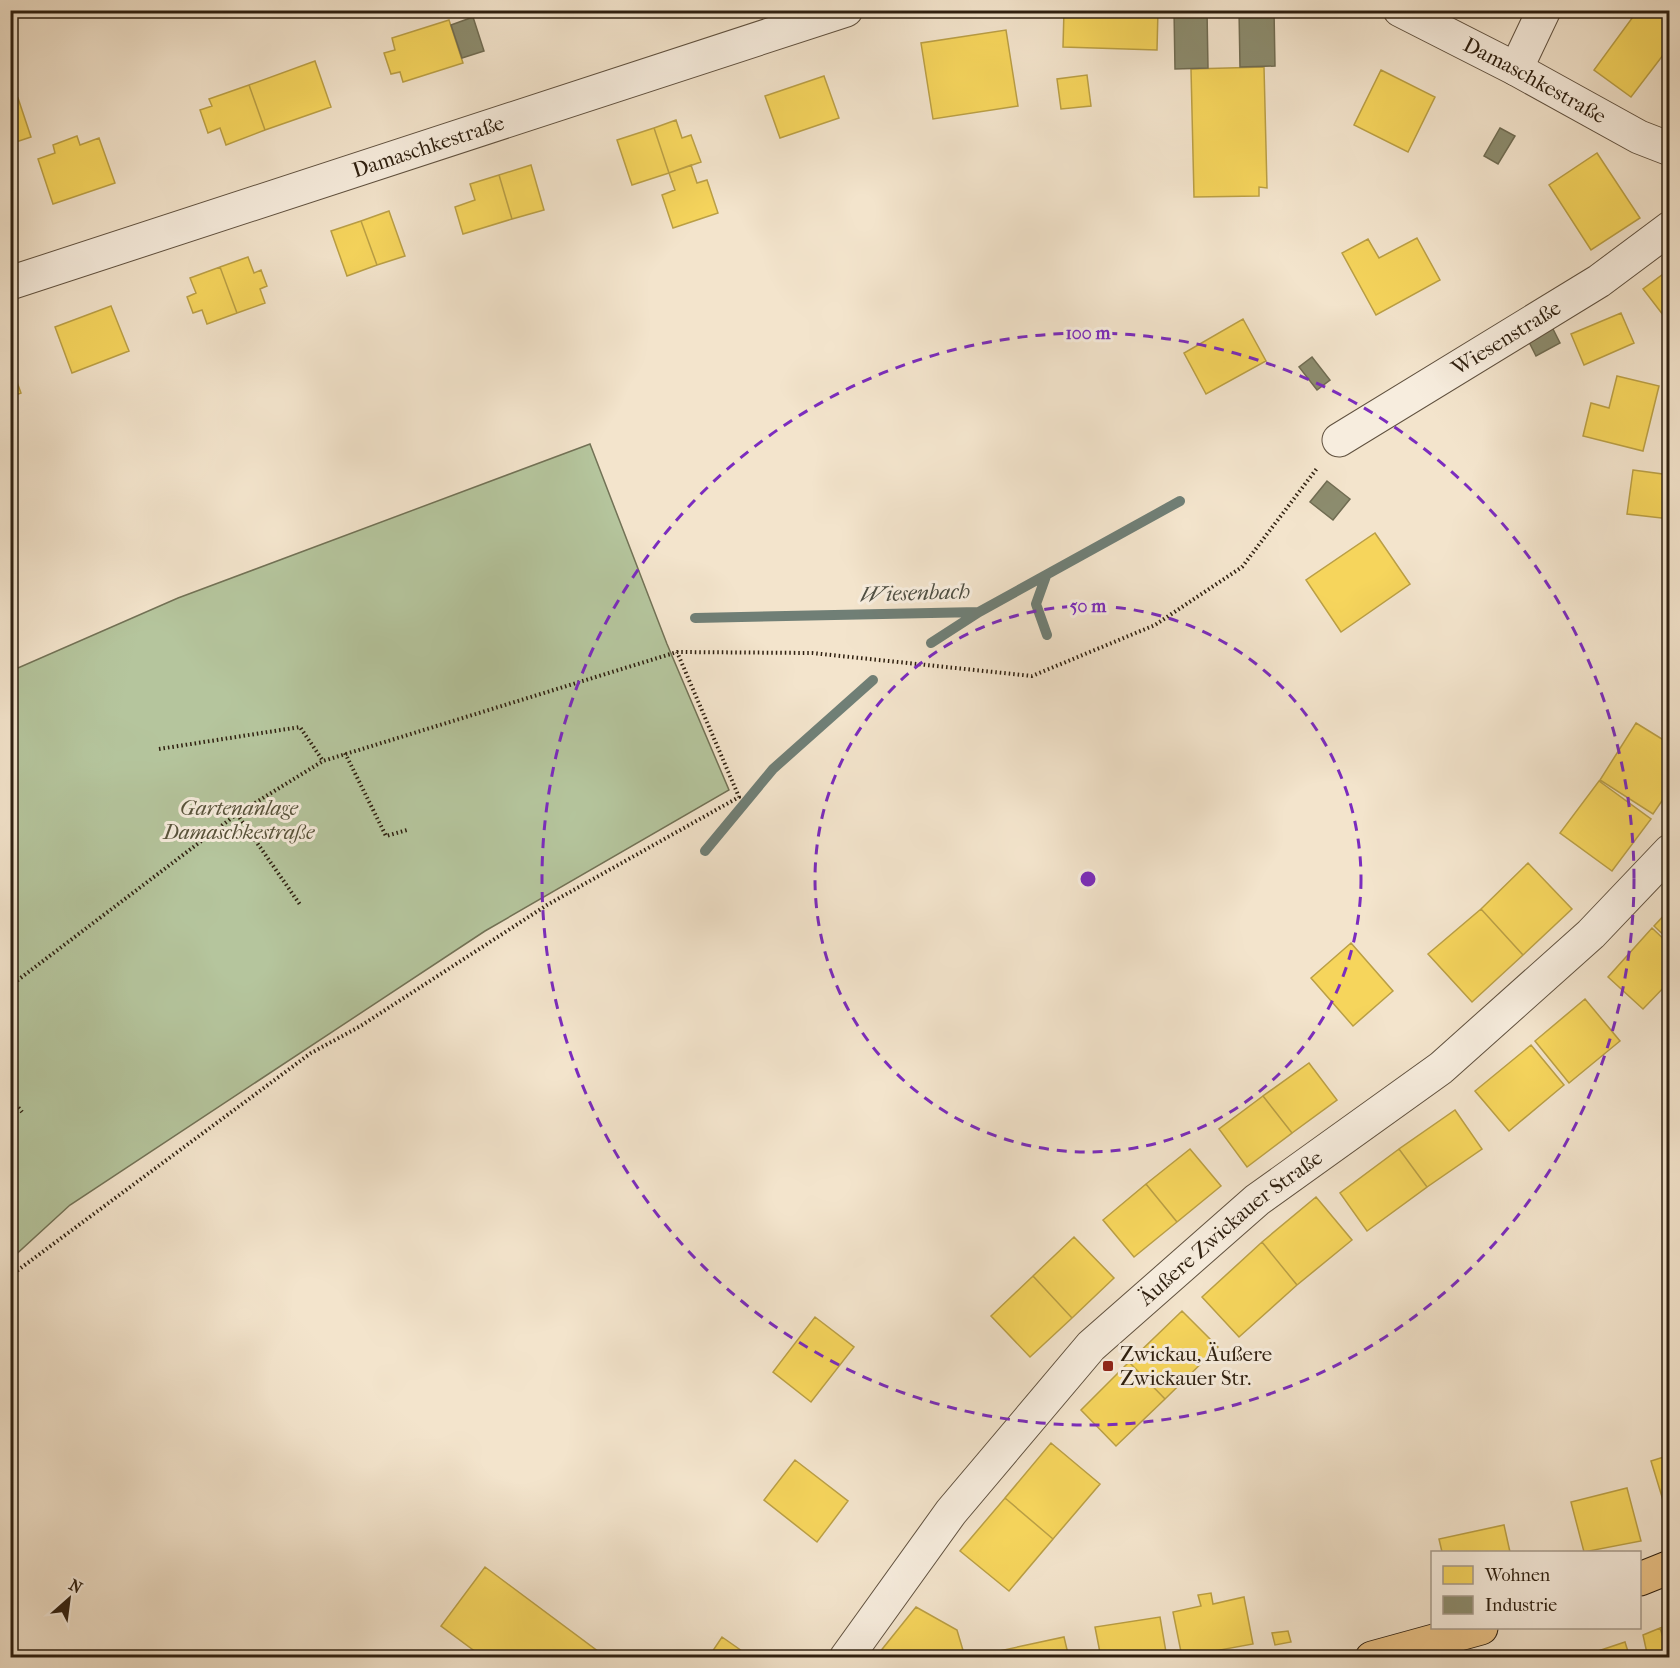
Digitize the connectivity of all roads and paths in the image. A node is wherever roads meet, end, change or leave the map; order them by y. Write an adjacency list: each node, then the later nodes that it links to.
1 (846, 10): 7 (street, Damaschkestraße)
2 (1400, 10): 4 (street, Damaschkestraße)
3 (1544, 10): 4 (street)
4 (1516, 69): 5 (street, Damaschkestraße)
5 (1670, 149)
6 (1670, 228): 8 (street, Wiesenstraße)
7 (10, 283)
8 (1340, 440): 9 (path)
9 (678, 652): 11 (path); 20 (path)
10 (159, 748): 12 (path)
11 (345, 753): 12 (path); 14 (path)
12 (323, 761): 13 (path)
13 (237, 814): 16 (path); 17 (path)
14 (406, 830)
15 (1670, 851): 24 (street, Äußere Zwickauer Straße)
16 (301, 906)
17 (10, 986)
18 (10, 1097): 19 (path)
19 (22, 1112)
20 (10, 1276)
21 (1670, 1568): 22 (main road)
22 (1641, 1579)
23 (1477, 1629): 25 (main road)
24 (846, 1658)
25 (1372, 1658)

